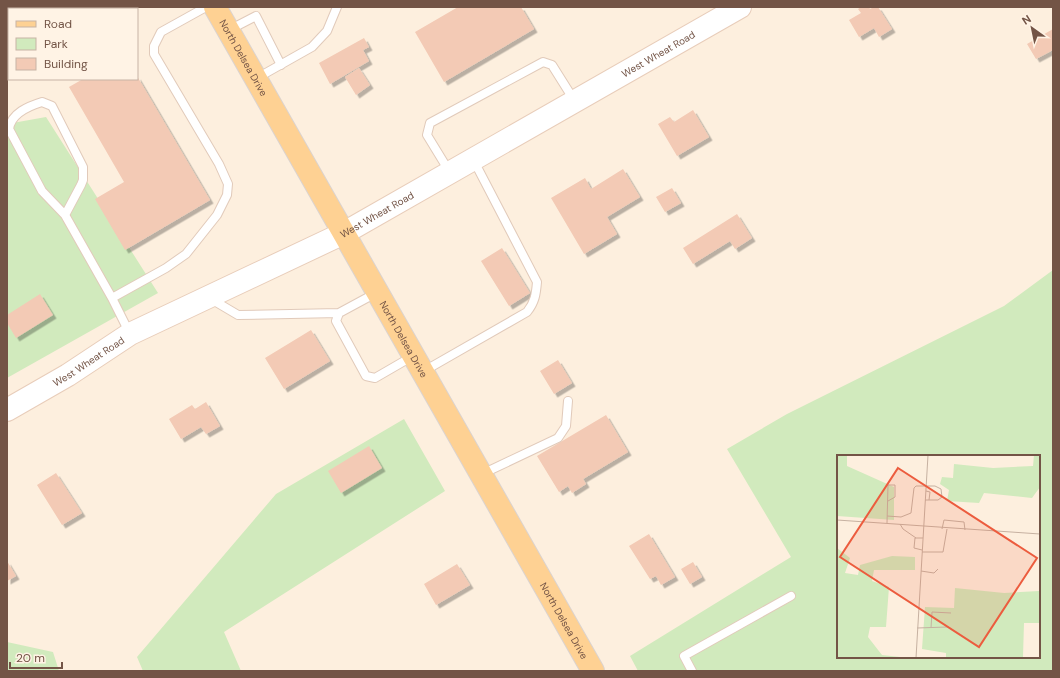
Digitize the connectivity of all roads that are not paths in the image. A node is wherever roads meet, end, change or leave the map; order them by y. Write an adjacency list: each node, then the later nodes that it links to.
1 (206, 7): 15 (lane)
2 (215, 7): 5 (main road, North Delsea Drive)
3 (337, 7): 6 (lane)
4 (740, 7): 8 (street, West Wheat Road)
5 (229, 31): 6 (lane); 7 (main road, North Delsea Drive)
6 (281, 65): 7 (lane)
7 (256, 79): 12 (main road, North Delsea Drive)
8 (575, 101): 9 (street, West Wheat Road); 10 (lane)
9 (473, 159): 10 (street, West Wheat Road); 18 (lane)
10 (450, 173): 12 (street, West Wheat Road)
11 (65, 216): 11 (lane); 15 (lane)
12 (344, 233): 13 (main road, North Delsea Drive); 14 (street, West Wheat Road)
13 (378, 292): 16 (lane); 18 (main road, North Delsea Drive)
14 (209, 297): 16 (lane); 17 (street, West Wheat Road)
15 (112, 298): 17 (lane)
16 (339, 313): 18 (lane)
17 (130, 334): 20 (street, West Wheat Road)
18 (418, 364): 21 (main road, North Delsea Drive)
19 (568, 401): 21 (lane)
20 (7, 410)
21 (481, 474): 23 (main road, North Delsea Drive)
22 (792, 596): 24 (lane)
23 (593, 671)
24 (692, 671)

